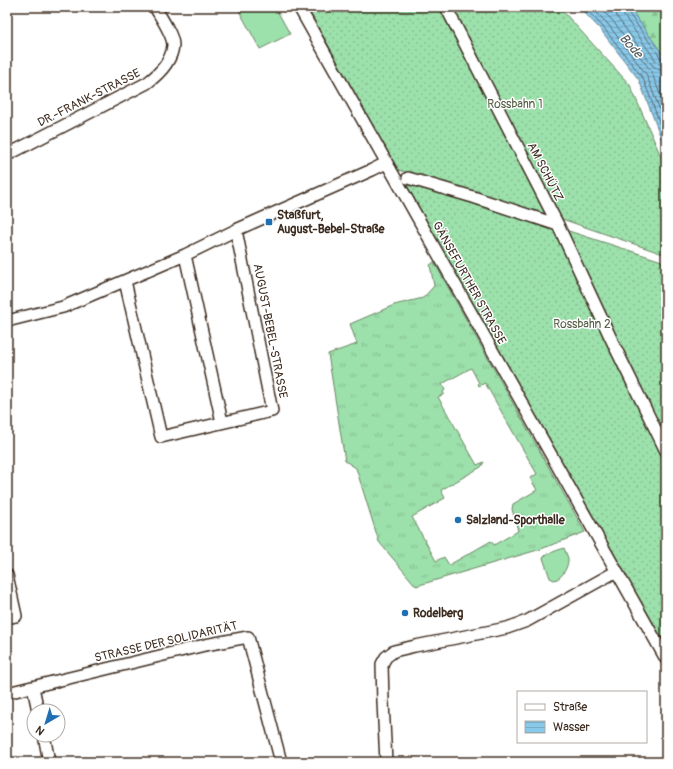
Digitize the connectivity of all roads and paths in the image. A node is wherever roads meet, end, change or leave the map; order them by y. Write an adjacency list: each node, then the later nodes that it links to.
1 (155, 7): 4 (street, DR.-FRANK-STRASSE)
2 (299, 7): 5 (street, GÄNSEFURTHER STRASSE)
3 (446, 7): 7 (street, AM SCHÜTZ)
4 (7, 155)
5 (386, 163): 8 (street); 14 (street, GÄNSEFURTHER STRASSE)
6 (408, 178): 7 (street)
7 (558, 225): 13 (street, AM SCHÜTZ)
8 (236, 230): 9 (street); 12 (street, AUGUST-BEBEL-STRASSE)
9 (186, 254): 10 (street); 12 (street)
10 (125, 281): 11 (street); 12 (street, AUGUST-BEBEL-STRASSE)
11 (7, 321)
12 (222, 422)
13 (666, 451)
14 (617, 571): 17 (street, GÄNSEFURTHER STRASSE); 24 (street)
15 (7, 575): 16 (street)
16 (7, 618)
17 (666, 659)
18 (33, 687): 19 (street, STRASSE DER SOLIDARITÄT); 20 (street); 23 (street, STRASSE DER SOLIDARITÄT)
19 (7, 693)
20 (36, 703)
21 (45, 743): 22 (street)
22 (49, 762)
23 (281, 762)
24 (386, 762)

